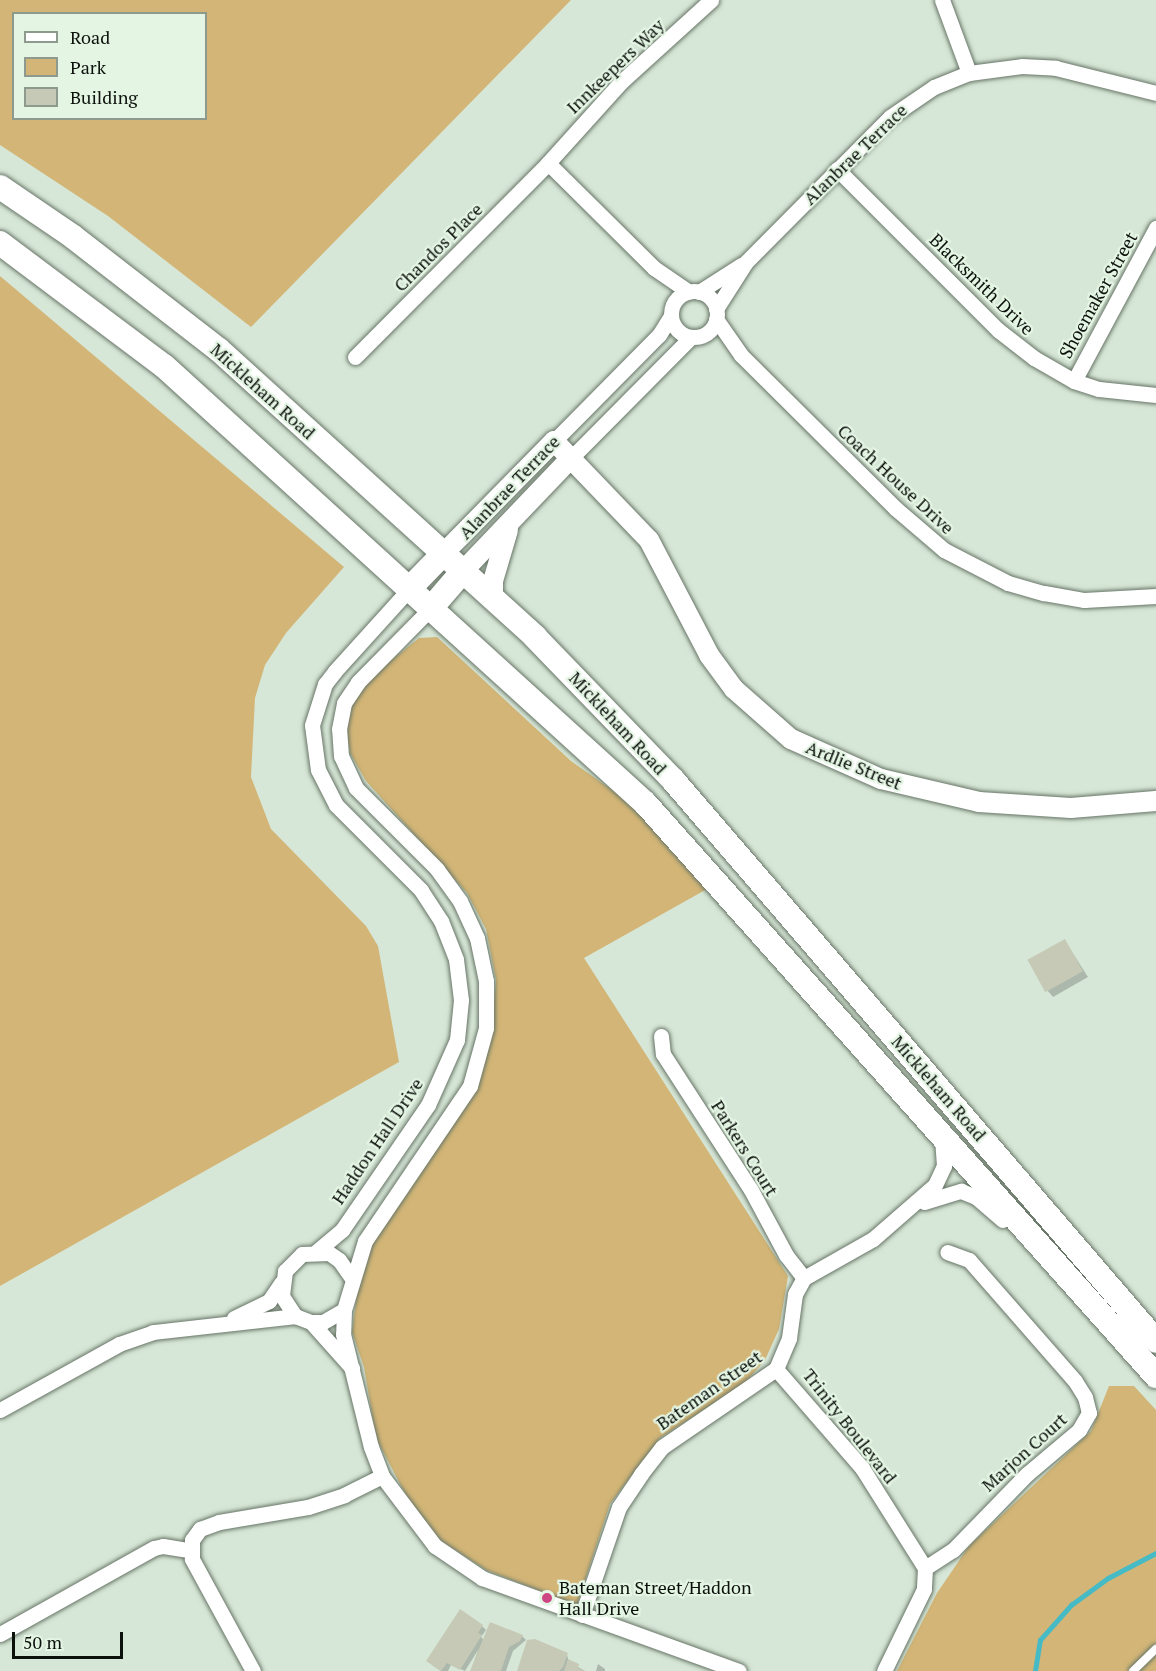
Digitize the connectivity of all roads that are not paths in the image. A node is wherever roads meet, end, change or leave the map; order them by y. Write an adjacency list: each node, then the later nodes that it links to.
1 (711, 0): 5 (street, Innkeepers Way)
2 (942, 0): 3 (street)
3 (969, 73): 4 (street, Alanbrae Terrace); 6 (street, Alanbrae Terrace)
4 (1156, 93)
5 (548, 163): 11 (street); 17 (street, Chandos Place)
6 (837, 170): 10 (street, Alanbrae Terrace); 18 (street, Blacksmith Drive)
7 (0, 187): 23 (main road, Mickleham Road)
8 (1156, 228): 18 (street, Shoemaker Street)
9 (0, 243): 25 (main road, Mickleham Road)
10 (746, 262): 12 (street, Alanbrae Terrace); 14 (street, Alanbrae Terrace)
11 (654, 268): 12 (street); 13 (street)
12 (694, 292): 13 (street); 14 (street)
13 (672, 310): 15 (street); 20 (street, Alanbrae Terrace)
14 (716, 314): 15 (street); 16 (street, Coach House Drive)
15 (698, 335): 16 (street, Coach House Drive); 21 (street, Alanbrae Terrace)
16 (741, 356): 26 (street, Coach House Drive)
17 (355, 357)
18 (1074, 381): 19 (street, Blacksmith Drive)
19 (1156, 395)
20 (554, 441): 21 (street, Ardlie Street); 23 (street, Alanbrae Terrace)
21 (572, 457): 22 (street, Alanbrae Terrace); 29 (street, Ardlie Street)
22 (511, 522): 24 (street, Alanbrae Terrace); 27 (street)
23 (444, 553): 24 (main road, Mickleham Road); 25 (main road)
24 (463, 571): 27 (main road, Mickleham Road); 28 (main road)
25 (411, 587): 28 (main road, Mickleham Road); 33 (street, Haddon Hall Drive)
26 (1156, 596)
27 (493, 598): 42 (main road, Mickleham Road)
28 (432, 607): 31 (main road, Mickleham Road); 35 (street)
29 (1156, 801)
30 (661, 1036): 36 (street, Parkers Court)
31 (941, 1133): 32 (street); 43 (main road, Mickleham Road)
32 (914, 1207): 36 (street); 43 (street)
33 (316, 1251): 35 (street); 37 (street)
34 (947, 1252): 50 (street, Marjon Court)
35 (351, 1277): 38 (street)
36 (804, 1278): 44 (street, Bateman Street)
37 (281, 1283): 39 (street); 41 (street)
38 (344, 1310): 40 (street); 45 (street)
39 (295, 1316): 40 (street); 41 (street)
40 (310, 1322): 45 (street)
41 (217, 1324): 47 (street)
42 (1156, 1341)
43 (1134, 1351): 46 (main road, Mickleham Road)
44 (776, 1369): 50 (street, Trinity Boulevard); 51 (street, Bateman Street)
45 (356, 1372): 48 (street)
46 (1156, 1376)
47 (0, 1410)
48 (382, 1476): 49 (street); 51 (street)
49 (189, 1550): 52 (street); 54 (street)
50 (925, 1568): 56 (street)
51 (582, 1615): 55 (street)
52 (0, 1634)
53 (1156, 1648): 57 (lane)
54 (253, 1671)
55 (739, 1671)
56 (884, 1671)
57 (1133, 1671)

